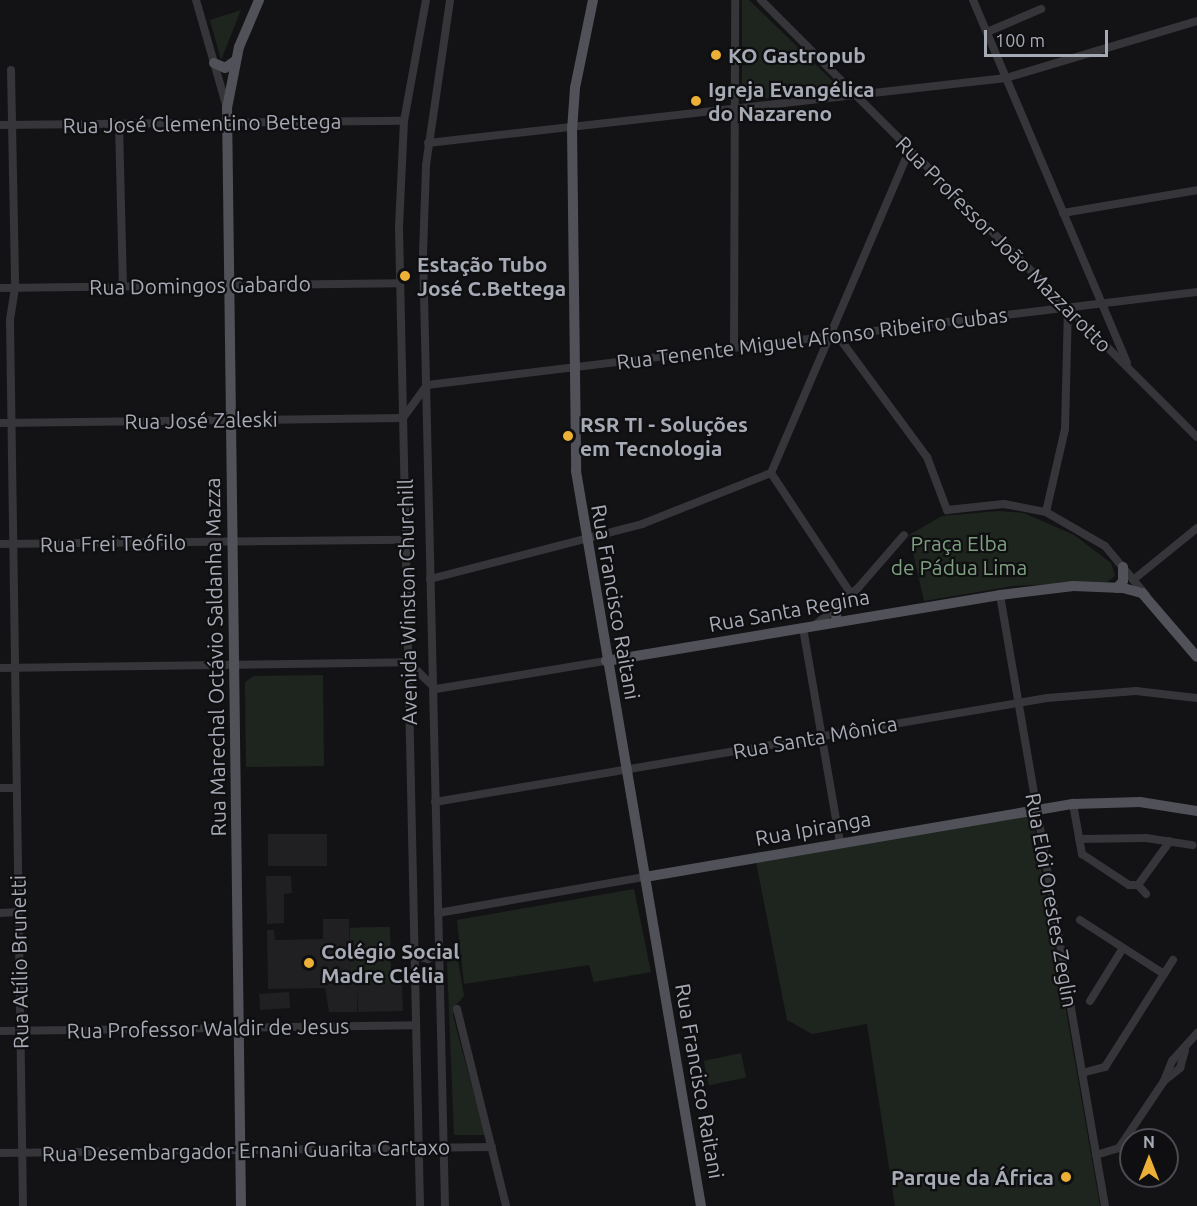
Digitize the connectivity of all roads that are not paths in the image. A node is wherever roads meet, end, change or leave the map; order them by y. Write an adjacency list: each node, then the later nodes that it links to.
1 (196, 0): 13 (street)
2 (259, 0): 12 (main road, Rua Marechal Octávio Saldanha Mazza)
3 (426, 0): 19 (street, Avenida Winston Churchill)
4 (450, 0): 25 (street, Avenida Winston Churchill)
5 (593, 0): 24 (main road, Rua Francisco Raitani)
6 (735, 0): 18 (street)
7 (761, 0): 16 (street, Rua Professor João Mazzarotto)
8 (973, 0): 11 (street)
9 (1041, 9): 11 (street)
10 (1197, 21): 15 (street)
11 (987, 32): 15 (street)
12 (235, 61): 13 (main road); 17 (main road, Rua Marechal Octávio Saldanha Mazza)
13 (214, 63): 17 (street)
14 (11, 70): 23 (street, Rua Atílio Brunetti)
15 (1006, 78): 16 (street); 28 (street)
16 (855, 94): 18 (street); 26 (street, Rua Professor João Mazzarotto)
17 (227, 108): 20 (main road, Rua Marechal Octávio Saldanha Mazza)
18 (735, 109): 24 (street); 38 (street)
19 (404, 121): 20 (street, Rua José Clementino Bettega); 29 (street, Avenida Winston Churchill)
20 (227, 123): 21 (street, Rua José Clementino Bettega); 30 (main road, Rua Marechal Octávio Saldanha Mazza)
21 (119, 124): 23 (street, Rua José Clementino Bettega); 31 (street)
22 (0, 125): 23 (street, Rua José Clementino Bettega)
23 (12, 125): 33 (street, Rua Atílio Brunetti)
24 (572, 127): 25 (street); 39 (main road, Rua Francisco Raitani)
25 (428, 143): 41 (street, Avenida Winston Churchill)
26 (910, 149): 36 (street, Rua Professor João Mazzarotto); 37 (street)
27 (1197, 190): 28 (street)
28 (1063, 213): 35 (street)
29 (399, 283): 30 (street, Rua Domingos Gabardo); 42 (street, Avenida Winston Churchill)
30 (230, 285): 31 (street, Rua Domingos Gabardo); 43 (main road, Rua Marechal Octávio Saldanha Mazza)
31 (123, 286): 33 (street, Rua Domingos Gabardo)
32 (0, 288): 33 (street, Rua Domingos Gabardo)
33 (15, 288): 45 (street, Rua Atílio Brunetti)
34 (1197, 292): 35 (street, Rua Tenente Miguel Afonso Ribeiro Cubas)
35 (1101, 303): 36 (street, Rua Tenente Miguel Afonso Ribeiro Cubas); 40 (street)
36 (1068, 307): 37 (street, Rua Tenente Miguel Afonso Ribeiro Cubas); 40 (street, Rua Professor João Mazzarotto); 48 (street)
37 (833, 336): 38 (street, Rua Tenente Miguel Afonso Ribeiro Cubas); 47 (street); 48 (street)
38 (734, 348): 39 (street, Rua Tenente Miguel Afonso Ribeiro Cubas)
39 (574, 367): 41 (street, Rua Tenente Miguel Afonso Ribeiro Cubas); 53 (main road, Rua Francisco Raitani)
40 (1130, 369): 46 (street, Rua Professor João Mazzarotto)
41 (427, 385): 42 (street); 57 (street, Avenida Winston Churchill)
42 (402, 418): 43 (street, Rua José Zaleski); 51 (street, Avenida Winston Churchill)
43 (231, 420): 45 (street, Rua José Zaleski); 52 (main road, Rua Marechal Octávio Saldanha Mazza)
44 (0, 423): 45 (street, Rua José Zaleski)
45 (11, 423): 55 (street, Rua Atílio Brunetti)
46 (1197, 437)
47 (771, 473): 53 (street); 60 (street)
48 (1046, 512): 56 (street)
49 (1197, 528): 58 (street)
50 (904, 535): 60 (street)
51 (405, 540): 52 (street, Rua Frei Teófilo); 68 (street, Avenida Winston Churchill)
52 (233, 542): 55 (street, Rua Frei Teófilo); 69 (main road, Rua Marechal Octávio Saldanha Mazza)
53 (585, 542): 57 (street); 67 (main road, Rua Francisco Raitani)
54 (0, 544): 55 (street, Rua Frei Teófilo)
55 (13, 544): 71 (street, Rua Atílio Brunetti)
56 (1123, 567): 58 (street); 59 (main road)
57 (430, 579): 72 (street, Avenida Winston Churchill)
58 (1133, 580): 62 (street)
59 (1117, 588): 61 (main road, Rua Santa Regina); 62 (main road, Rua Santa Regina)
60 (852, 594): 63 (street)
61 (1000, 595): 64 (main road, Rua Santa Regina); 74 (street, Rua Elói Orestes Zeglin)
62 (1147, 596): 66 (main road)
63 (835, 609): 64 (main road); 65 (street)
64 (837, 622): 65 (main road, Rua Santa Regina)
65 (808, 627): 67 (main road, Rua Santa Regina); 75 (street)
66 (1197, 657)
67 (606, 661): 72 (street, Rua Santa Regina); 76 (main road, Rua Francisco Raitani)
68 (408, 662): 69 (street); 72 (street); 96 (street, Avenida Winston Churchill)
69 (234, 665): 71 (street); 102 (main road, Rua Marechal Octávio Saldanha Mazza)
70 (0, 668): 71 (street)
71 (15, 668): 78 (street, Rua Atílio Brunetti)
72 (434, 687): 79 (street, Avenida Winston Churchill)
73 (1197, 699): 74 (street, Rua Santa Mônica)
74 (1018, 702): 75 (street, Rua Santa Mônica); 81 (street, Rua Elói Orestes Zeglin)
75 (822, 736): 76 (street, Rua Santa Mônica); 85 (street)
76 (626, 770): 79 (street, Rua Santa Mônica); 87 (main road, Rua Francisco Raitani)
77 (0, 788): 78 (street)
78 (16, 788): 90 (street, Rua Atílio Brunetti)
79 (435, 802): 92 (street, Avenida Winston Churchill)
80 (1073, 804): 81 (main road, Rua Ipiranga); 82 (main road, Rua Ipiranga); 83 (street)
81 (1037, 809): 85 (main road, Rua Ipiranga); 106 (street, Rua Elói Orestes Zeglin)
82 (1197, 811)
83 (1079, 839): 84 (street); 88 (street)
84 (1170, 841): 86 (street); 88 (street)
85 (840, 843): 87 (main road, Rua Ipiranga)
86 (1192, 845)
87 (645, 877): 92 (street, Rua Ipiranga); 119 (main road, Rua Francisco Raitani)
88 (1138, 885): 89 (street)
89 (1146, 894)
90 (18, 912): 91 (street); 104 (street, Rua Atílio Brunetti)
91 (0, 913)
92 (438, 914): 95 (street, Avenida Winston Churchill)
93 (1080, 920): 94 (street)
94 (1123, 948): 98 (street); 99 (street)
95 (439, 954): 96 (street); 109 (street, Avenida Winston Churchill)
96 (415, 956): 101 (street, Avenida Winston Churchill)
97 (1173, 960): 98 (street)
98 (1164, 974): 106 (street)
99 (1090, 1001)
100 (457, 1009): 107 (street)
101 (416, 1025): 102 (street, Rua Professor Waldir de Jesus); 108 (street, Avenida Winston Churchill)
102 (239, 1028): 104 (street, Rua Professor Waldir de Jesus); 110 (main road, Rua Marechal Octávio Saldanha Mazza)
103 (0, 1031): 104 (street, Rua Professor Waldir de Jesus)
104 (20, 1031): 112 (street, Rua Atílio Brunetti)
105 (1197, 1034): 113 (street)
106 (1082, 1073): 113 (street, Rua Elói Orestes Zeglin)
107 (492, 1147): 109 (street, Rua Desembargador Ernani Guarita Cartaxo); 118 (street)
108 (419, 1148): 109 (street, Rua Desembargador Ernani Guarita Cartaxo); 110 (street, Rua Desembargador Ernani Guarita Cartaxo); 116 (street, Avenida Winston Churchill)
109 (443, 1148): 117 (street, Avenida Winston Churchill)
110 (241, 1150): 112 (street, Rua Desembargador Ernani Guarita Cartaxo); 115 (main road, Rua Marechal Octávio Saldanha Mazza)
111 (0, 1153): 112 (street, Rua Desembargador Ernani Guarita Cartaxo)
112 (22, 1153): 114 (street, Rua Atílio Brunetti)
113 (1096, 1155): 120 (street, Rua Elói Orestes Zeglin)
114 (22, 1206)
115 (241, 1206)
116 (420, 1206)
117 (445, 1206)
118 (506, 1206)
119 (700, 1206)
120 (1105, 1206)

